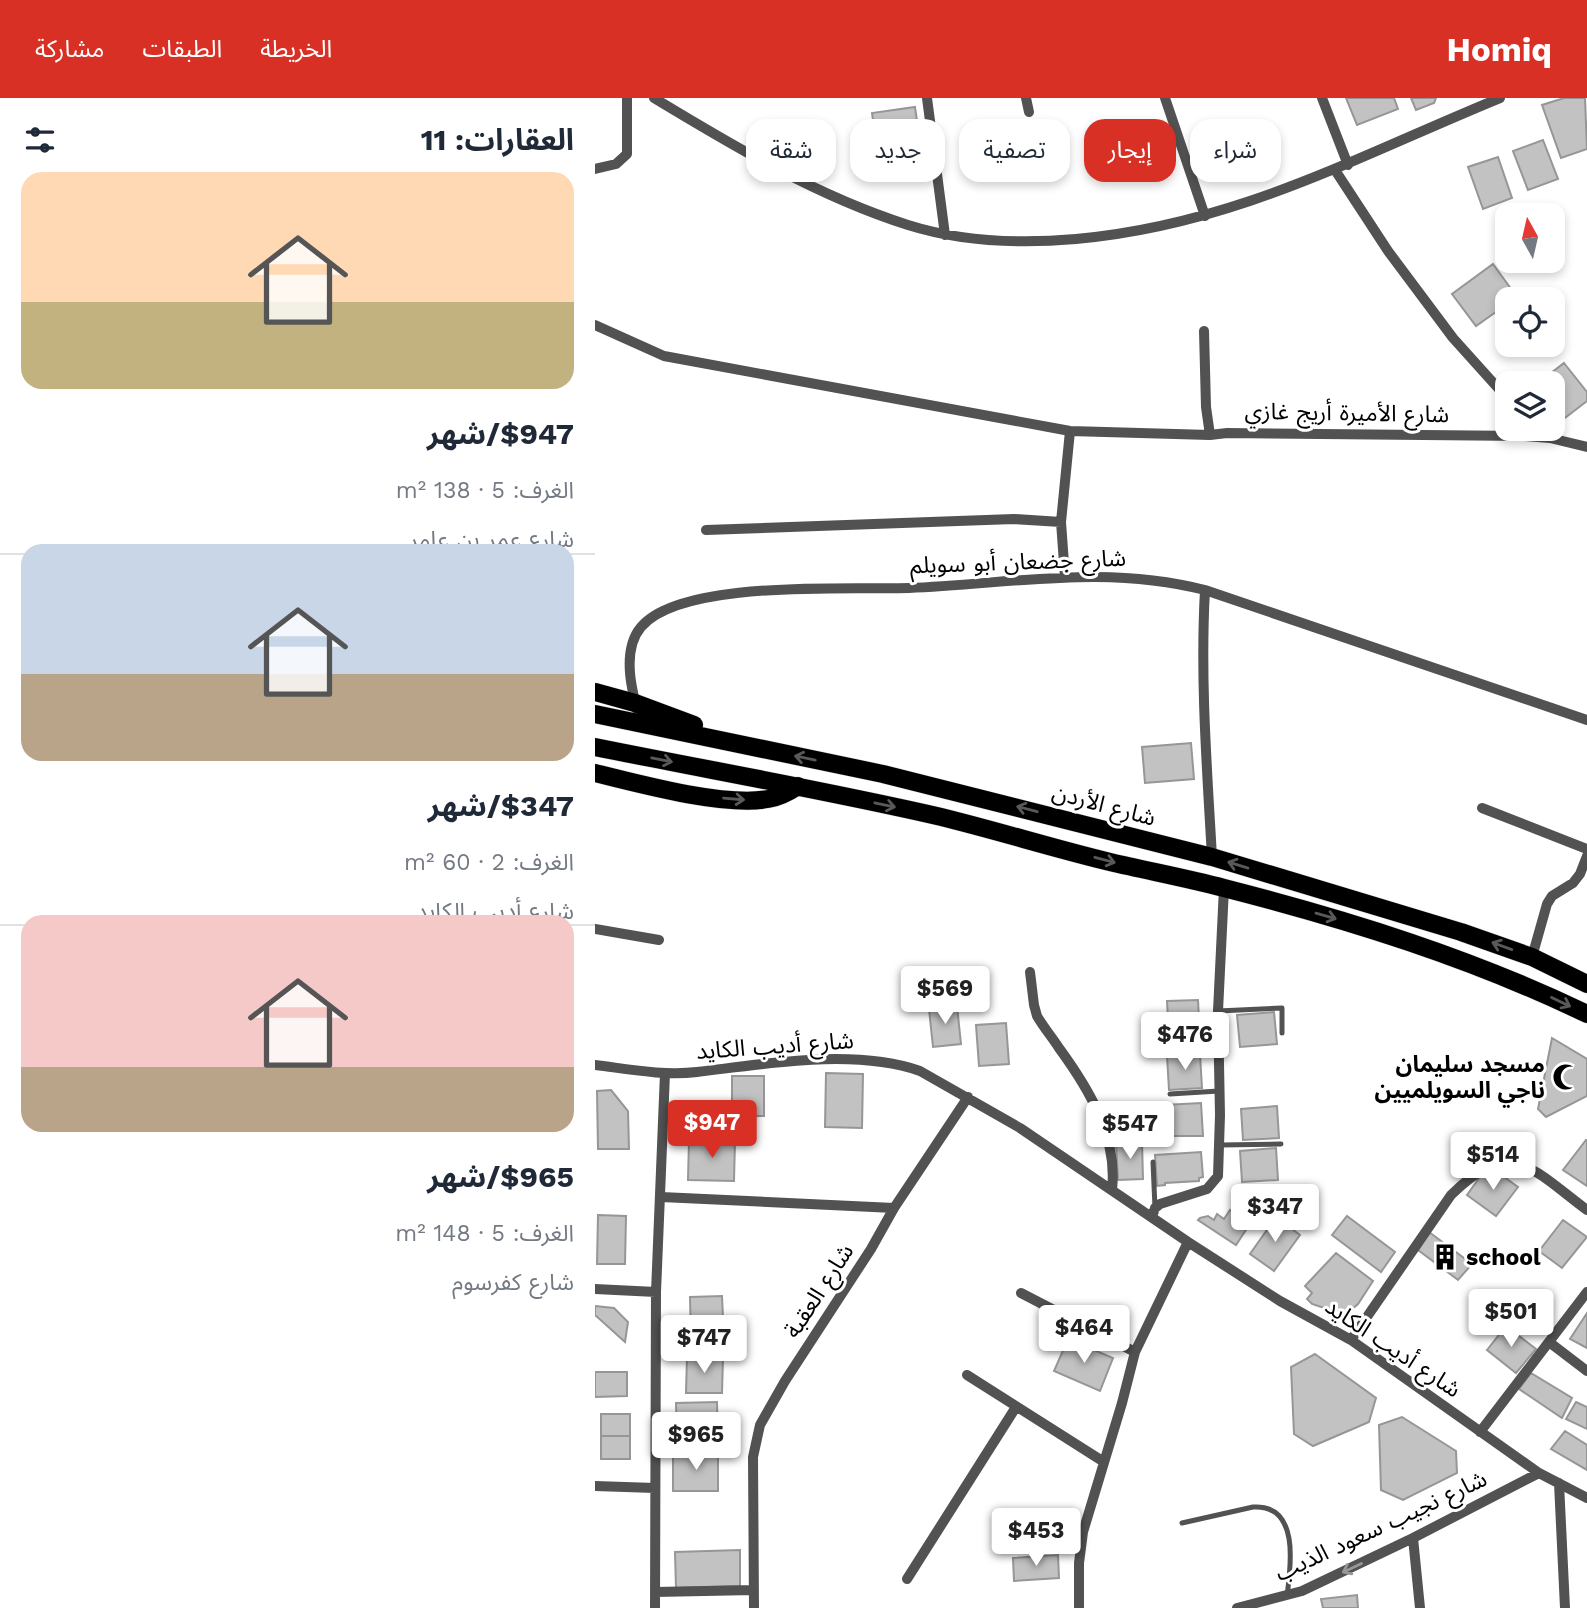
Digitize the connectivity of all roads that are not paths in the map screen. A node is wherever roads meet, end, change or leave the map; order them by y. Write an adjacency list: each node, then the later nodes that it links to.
1 (627, 98): 10 (street)
2 (653, 98): 13 (street)
3 (927, 98): 13 (street)
4 (1026, 98): 8 (street)
5 (1165, 98): 12 (street)
6 (1322, 98): 9 (street)
7 (1497, 98): 9 (street)
8 (1029, 112)
9 (1348, 164): 11 (street)
10 (595, 169)
11 (1335, 170): 12 (street); 16 (street)
12 (1205, 215): 13 (street)
13 (945, 234)
14 (595, 325): 17 (street)
15 (1204, 331): 18 (street, شارع الأميرة أريج غازي)
16 (1495, 385)
17 (1070, 431): 18 (street); 22 (street)
18 (1210, 435): 19 (street, شارع الأميرة أريج غازي)
19 (1495, 437)
20 (1562, 441): 21 (street, شارع الأميرة أريج غازي)
21 (1587, 447)
22 (1061, 522): 23 (street); 24 (street)
23 (706, 530)
24 (1065, 576): 25 (street, شارع جضعان أبو سويلم); 27 (street, شارع جضعان أبو سويلم)
25 (1205, 590): 29 (street, شارع جضعان أبو سويلم); 38 (street)
26 (595, 692): 27 (highway)
27 (635, 703): 30 (street, شارع جضعان أبو سويلم); 32 (highway)
28 (595, 714): 30 (highway, شارع الأردن)
29 (1587, 720)
30 (641, 724): 32 (highway, شارع الأردن)
31 (595, 747): 34 (highway, one-way to 34)
32 (770, 751): 38 (highway, شارع الأردن, one-way to 32)
33 (595, 773): 34 (highway, one-way to 34)
34 (798, 786): 39 (highway, one-way to 39)
35 (1482, 808): 36 (street)
36 (1587, 849)
37 (1587, 856): 42 (street)
38 (1212, 857): 42 (highway, شارع الأردن, one-way to 38)
39 (1224, 888): 45 (street); 46 (highway, one-way to 46)
40 (595, 929): 41 (street)
41 (659, 940)
42 (1532, 957): 44 (highway, شارع الأردن)
43 (1030, 972): 56 (street)
44 (1587, 984)
45 (1218, 1010): 47 (lane); 50 (street)
46 (1587, 1014)
47 (1282, 1033)
48 (595, 1065): 49 (street, شارع أديب الكايد)
49 (665, 1073): 52 (street, شارع أديب الكايد); 57 (street)
50 (1219, 1091): 51 (lane); 54 (street)
51 (1170, 1094)
52 (968, 1097): 56 (street, شارع أديب الكايد); 58 (street, شارع العقبة)
53 (1281, 1144): 54 (lane)
54 (1220, 1145): 60 (street)
55 (1153, 1162): 60 (lane)
56 (1112, 1190): 60 (street, شارع أديب الكايد)
57 (661, 1197): 58 (street); 63 (street)
58 (894, 1208): 82 (street, شارع العقبة)
59 (1587, 1210): 66 (street)
60 (1153, 1213): 61 (street, شارع أديب الكايد)
61 (1188, 1242): 66 (street, شارع أديب الكايد); 68 (street)
62 (595, 1289): 63 (street)
63 (656, 1292): 77 (street)
64 (1587, 1292): 67 (street)
65 (1021, 1293): 68 (street)
66 (1351, 1340): 72 (street, شارع أديب الكايد)
67 (1549, 1342): 69 (street); 72 (street)
68 (1135, 1352): 73 (street)
69 (1587, 1371)
70 (967, 1376): 71 (street)
71 (1016, 1407): 73 (street); 81 (street)
72 (1480, 1432): 74 (street, شارع أديب الكايد)
73 (1104, 1462): 87 (street)
74 (1539, 1474): 75 (street, شارع أديب الكايد); 80 (street, شارع نجيب سعود الذيب)
75 (1559, 1483): 78 (street, شارع أديب الكايد); 90 (street)
76 (595, 1486): 77 (street)
77 (655, 1488): 83 (street)
78 (1587, 1499)
79 (1182, 1523): 84 (lane)
80 (1413, 1538): 84 (street, شارع نجيب سعود الذيب, one-way to 84); 89 (street)
81 (907, 1579)
82 (754, 1590): 83 (street); 86 (street, شارع العقبة)
83 (655, 1592): 85 (street)
84 (1287, 1596): 88 (street, شارع نجيب سعود الذيب)
85 (655, 1608)
86 (754, 1608)
87 (1079, 1608)
88 (1237, 1608)
89 (1420, 1608)
90 (1565, 1608)

